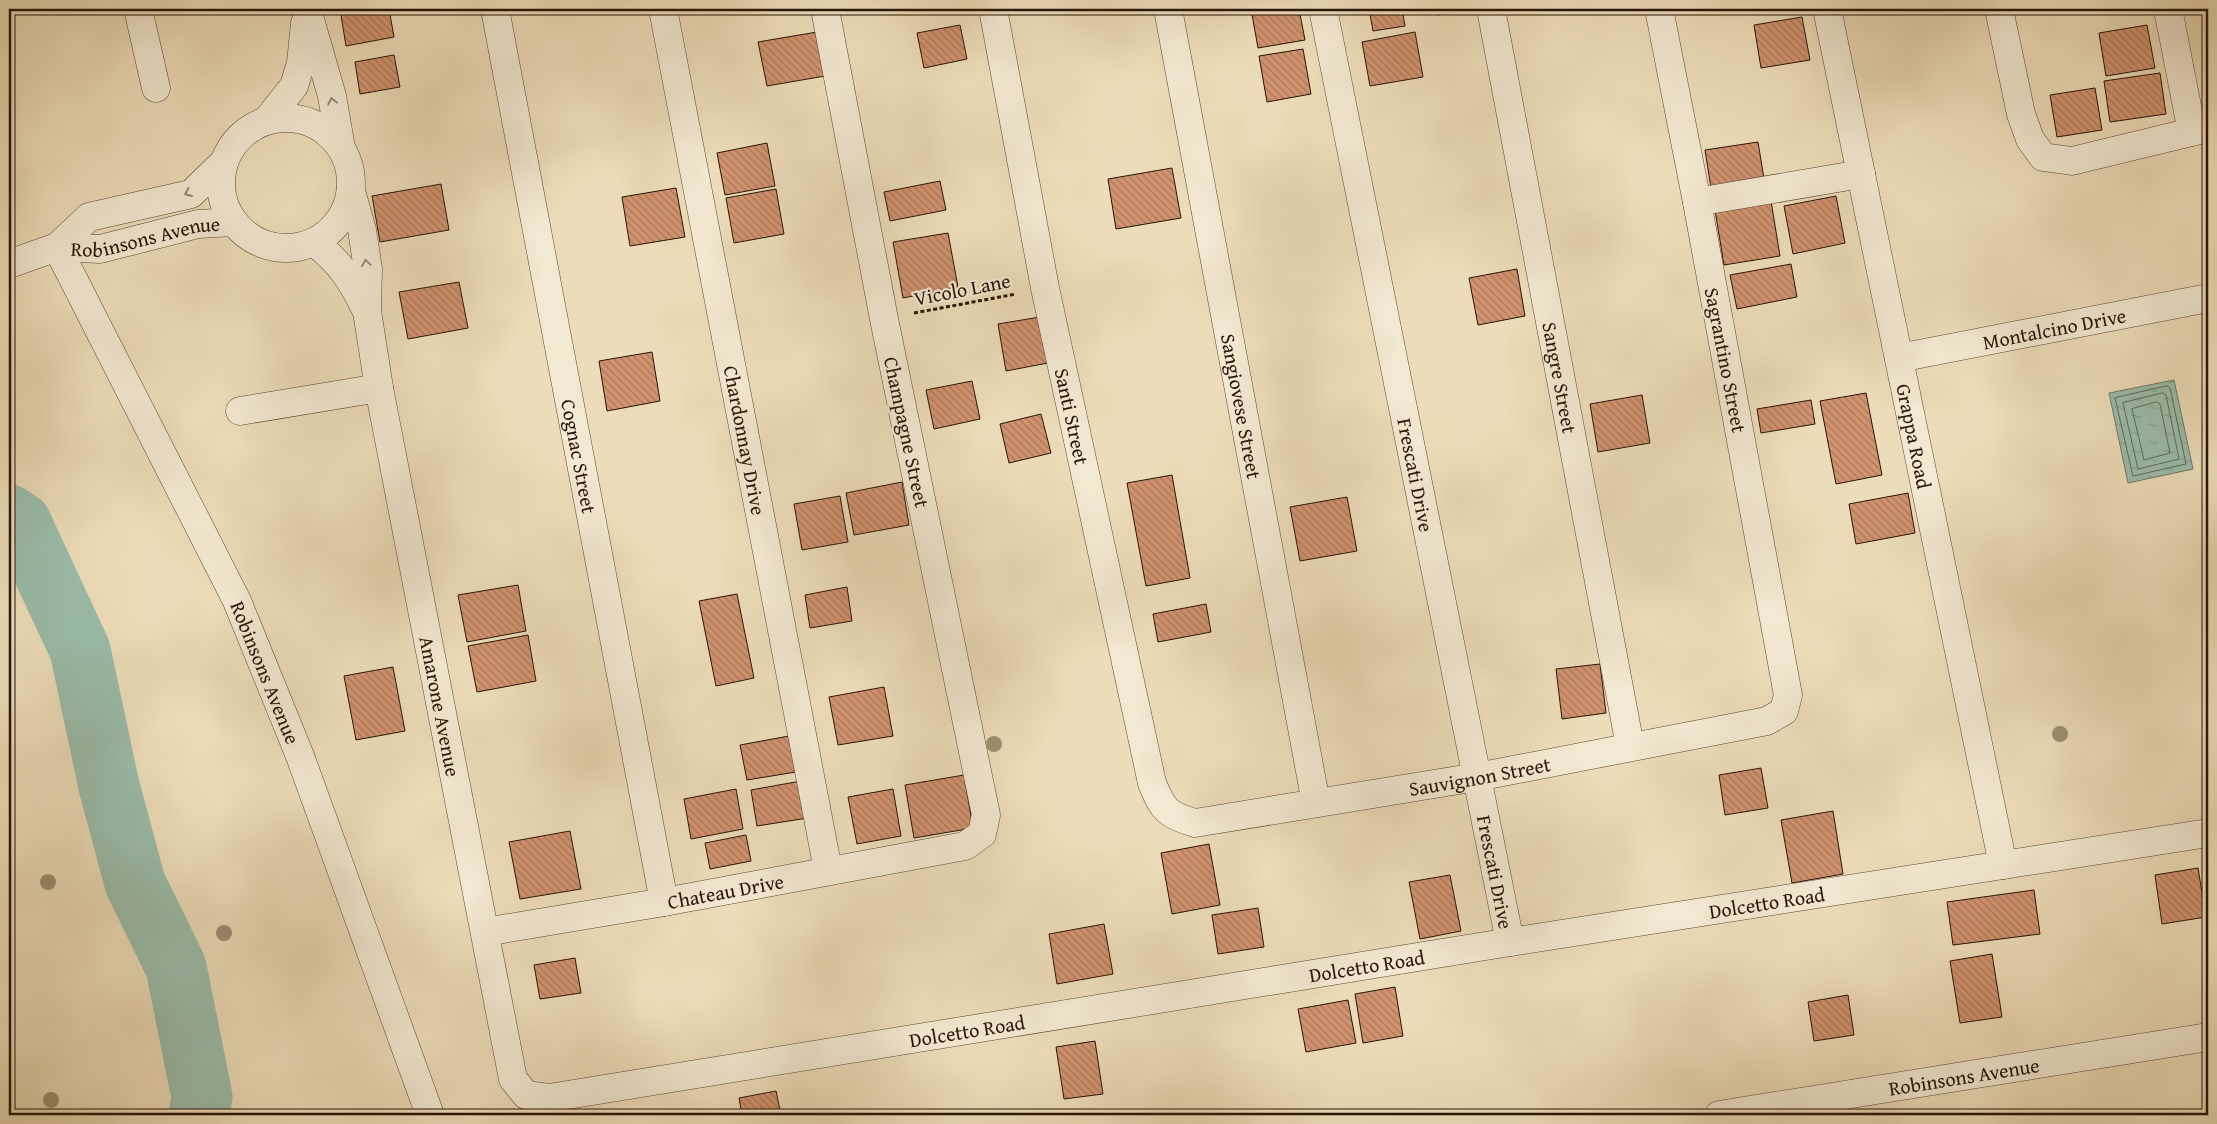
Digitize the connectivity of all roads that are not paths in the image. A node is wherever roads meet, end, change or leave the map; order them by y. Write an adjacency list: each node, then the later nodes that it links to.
1 (138, 9): 14 (street)
2 (307, 9): 15 (street); 17 (street, one-way to 2)
3 (495, 9): 40 (street, Cognac Street)
4 (663, 9): 39 (street, Chardonnay Drive)
5 (825, 9): 37 (street, Champagne Street)
6 (993, 9): 35 (street, Santi Street)
7 (1168, 9): 34 (street, Sangiovese Street)
8 (1323, 9): 33 (street, Frescati Drive)
9 (1491, 9): 32 (street, Sangre Street)
10 (1658, 9): 21 (street, Sagrantino Street)
11 (1827, 9): 19 (street, Grappa Road)
12 (1999, 9): 16 (street)
13 (2168, 9): 16 (street)
14 (156, 88)
15 (267, 120): 17 (street); 18 (street)
16 (2200, 130)
17 (341, 148): 20 (street)
18 (224, 162): 22 (street); 24 (street, Robinsons Avenue, one-way to 24)
19 (1861, 174): 21 (street); 28 (street, Grappa Road)
20 (351, 191): 23 (street); 27 (street, Amarone Avenue, one-way to 20)
21 (1697, 202): 31 (street, Sagrantino Street)
22 (234, 222): 23 (street); 24 (street, Robinsons Avenue)
23 (314, 242): 27 (street, Amarone Avenue)
24 (57, 247): 25 (street, Robinsons Avenue); 45 (street, Robinsons Avenue)
25 (20, 261)
26 (2208, 298): 28 (street, Montalcino Drive)
27 (367, 311): 29 (street, Amarone Avenue)
28 (1899, 358): 38 (street, Grappa Road)
29 (379, 388): 30 (street); 41 (street, Amarone Avenue)
30 (240, 411)
31 (1784, 711): 32 (street, Sauvignon Street)
32 (1630, 746): 33 (street, Sauvignon Street)
33 (1477, 776): 34 (street, Sauvignon Street); 42 (street, Frescati Drive)
34 (1316, 803): 35 (street, Sauvignon Street)
35 (1173, 816)
36 (2208, 833): 38 (street, Dolcetto Road)
37 (965, 846): 39 (street, Chateau Drive)
38 (2003, 865): 42 (street, Dolcetto Road)
39 (828, 870): 40 (street, Chateau Drive)
40 (664, 902): 41 (street, Chateau Drive)
41 (485, 932): 44 (street, Amarone Avenue)
42 (1510, 942): 44 (street, Dolcetto Road)
43 (2208, 1037): 46 (street, Robinsons Avenue)
44 (526, 1095)
45 (430, 1115)
46 (1719, 1115)

